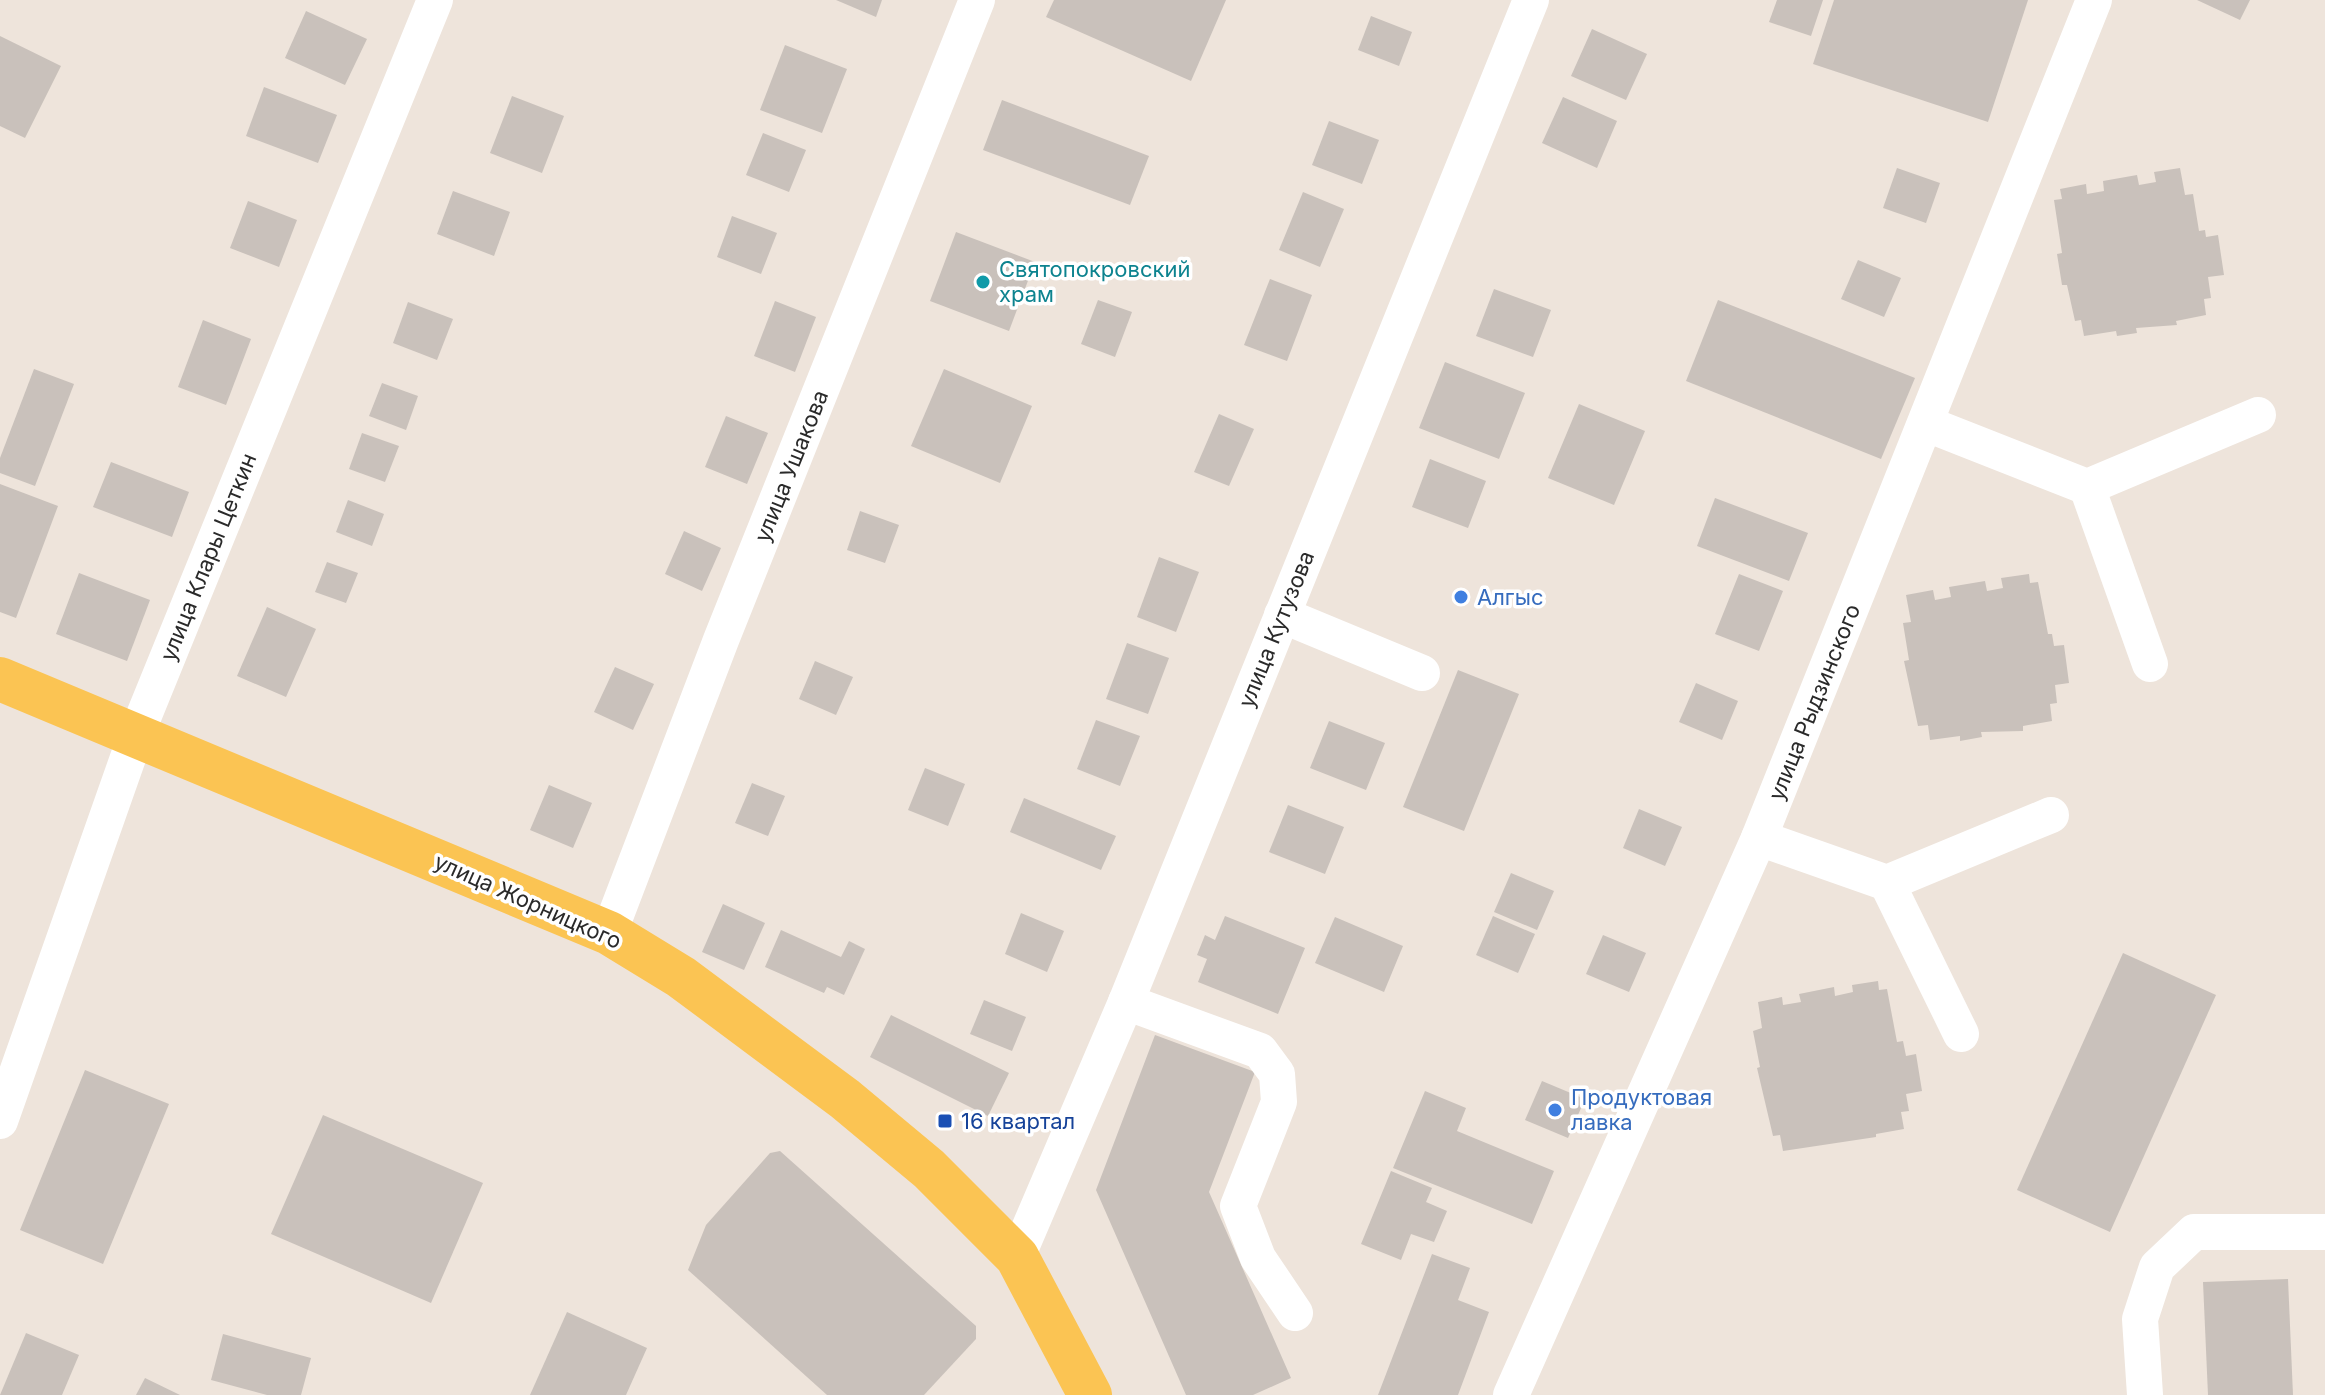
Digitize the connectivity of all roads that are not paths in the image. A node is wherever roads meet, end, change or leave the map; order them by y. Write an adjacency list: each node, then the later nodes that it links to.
1 (435, 0): 12 (street, улица Клары Цеткин)
2 (977, 0): 16 (street, улица Ушакова)
3 (1531, 0): 8 (street, улица Кутузова)
4 (2094, 0): 6 (street, улица Рыдзинского)
5 (2258, 415): 7 (street)
6 (1927, 424): 7 (street); 14 (street, улица Рыдзинского)
7 (2087, 487): 9 (street)
8 (1282, 615): 10 (street); 17 (street, улица Кутузова)
9 (2150, 664)
10 (1422, 673)
11 (0, 679): 12 (main road, улица Жорницкого)
12 (136, 735): 16 (main road, улица Жорницкого); 19 (street, улица Клары Цеткин)
13 (2051, 815): 15 (street)
14 (1759, 838): 15 (street); 24 (street, улица Рыдзинского)
15 (1887, 883): 18 (street)
16 (609, 933): 21 (main road, улица Жорницкого)
17 (1126, 1002): 21 (street, улица Кутузова); 22 (street)
18 (1961, 1034)
19 (0, 1121)
20 (2325, 1232): 25 (street)
21 (1017, 1257): 23 (main road, улица Жорницкого)
22 (1295, 1313)
23 (1090, 1395)
24 (1511, 1395)
25 (2145, 1395)

